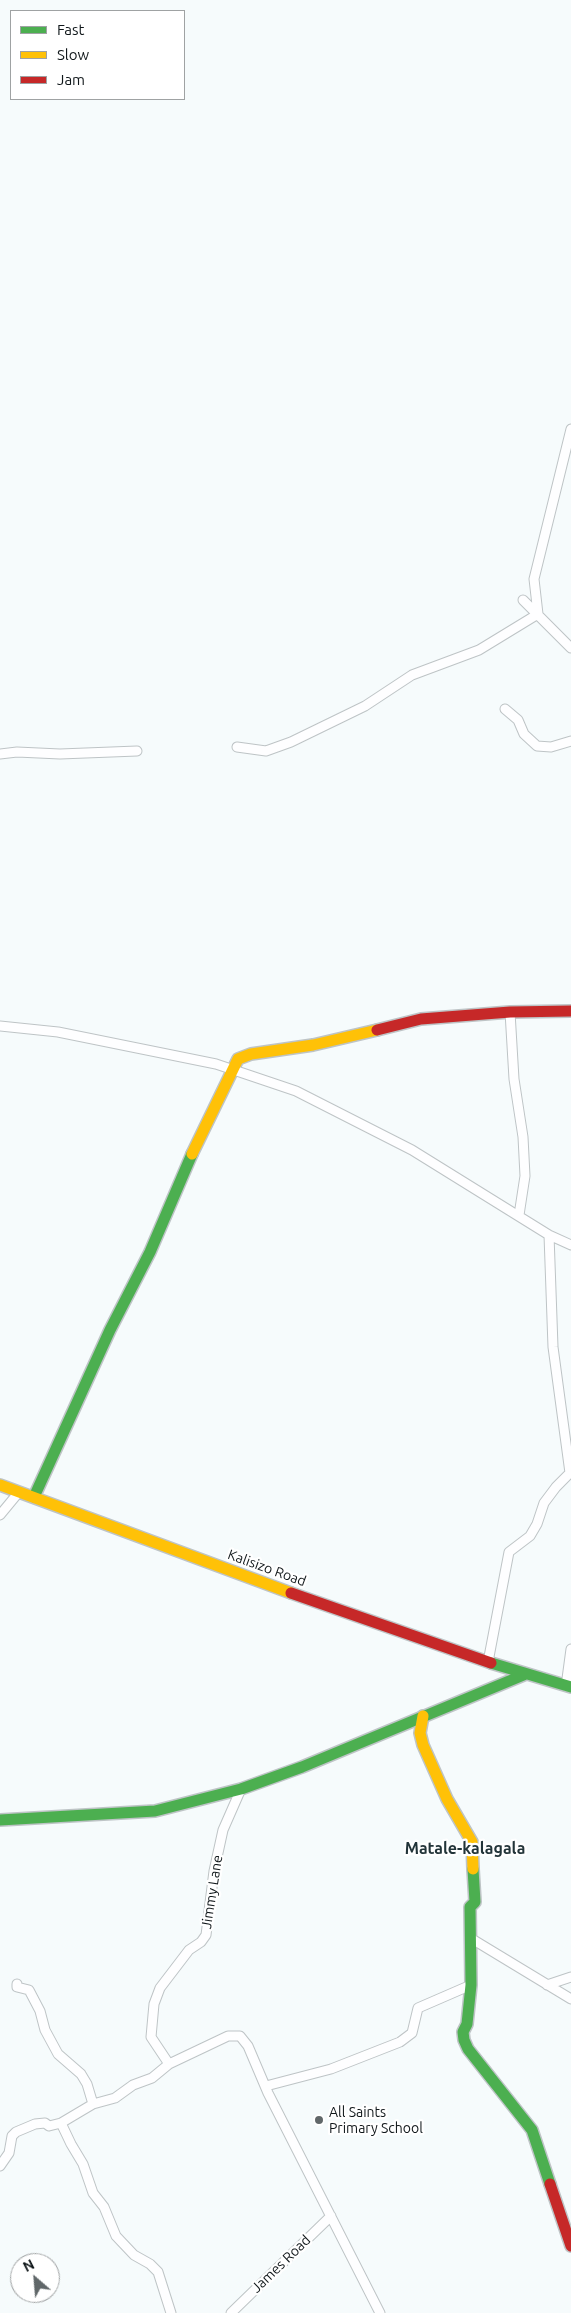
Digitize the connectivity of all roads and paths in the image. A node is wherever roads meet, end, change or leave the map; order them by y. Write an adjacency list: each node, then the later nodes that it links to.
1 (571, 429): 3 (street)
2 (523, 600): 3 (street)
3 (538, 614): 4 (street); 7 (street)
4 (571, 648)
5 (505, 709): 6 (street)
6 (571, 741)
7 (237, 747)
8 (137, 751): 9 (street)
9 (0, 754)
10 (571, 1011): 11 (street)
11 (510, 1012): 13 (street); 14 (street)
12 (0, 1026): 13 (street)
13 (233, 1070): 14 (street); 20 (street)
14 (518, 1215): 15 (street)
15 (549, 1235): 16 (street); 17 (street)
16 (571, 1245)
17 (571, 1474): 23 (street)
18 (0, 1485): 19 (street, Kalisizo Road)
19 (19, 1492): 20 (street, Kalisizo Road); 21 (street)
20 (34, 1497): 23 (street, Kalisizo Road)
21 (0, 1515)
22 (571, 1649): 25 (street)
23 (488, 1662): 24 (street, Kalisizo Road)
24 (526, 1674): 25 (street, Kalisizo Road); 26 (street)
25 (569, 1686)
26 (424, 1716): 27 (street); 29 (street)
27 (241, 1789): 28 (street); 35 (street, Jimmy Lane)
28 (0, 1820)
29 (472, 1940): 32 (street); 33 (street)
30 (571, 1977): 33 (street)
31 (17, 1984): 37 (street)
32 (471, 1985): 36 (street); 41 (street)
33 (547, 1985): 34 (street)
34 (571, 1999)
35 (169, 2064): 36 (street); 37 (street)
36 (266, 2086): 40 (street)
37 (93, 2104): 38 (street)
38 (61, 2123): 39 (street); 42 (street)
39 (0, 2166)
40 (331, 2216): 43 (street, James Road); 44 (street)
41 (571, 2246)
42 (171, 2313)
43 (231, 2313)
44 (380, 2313)

